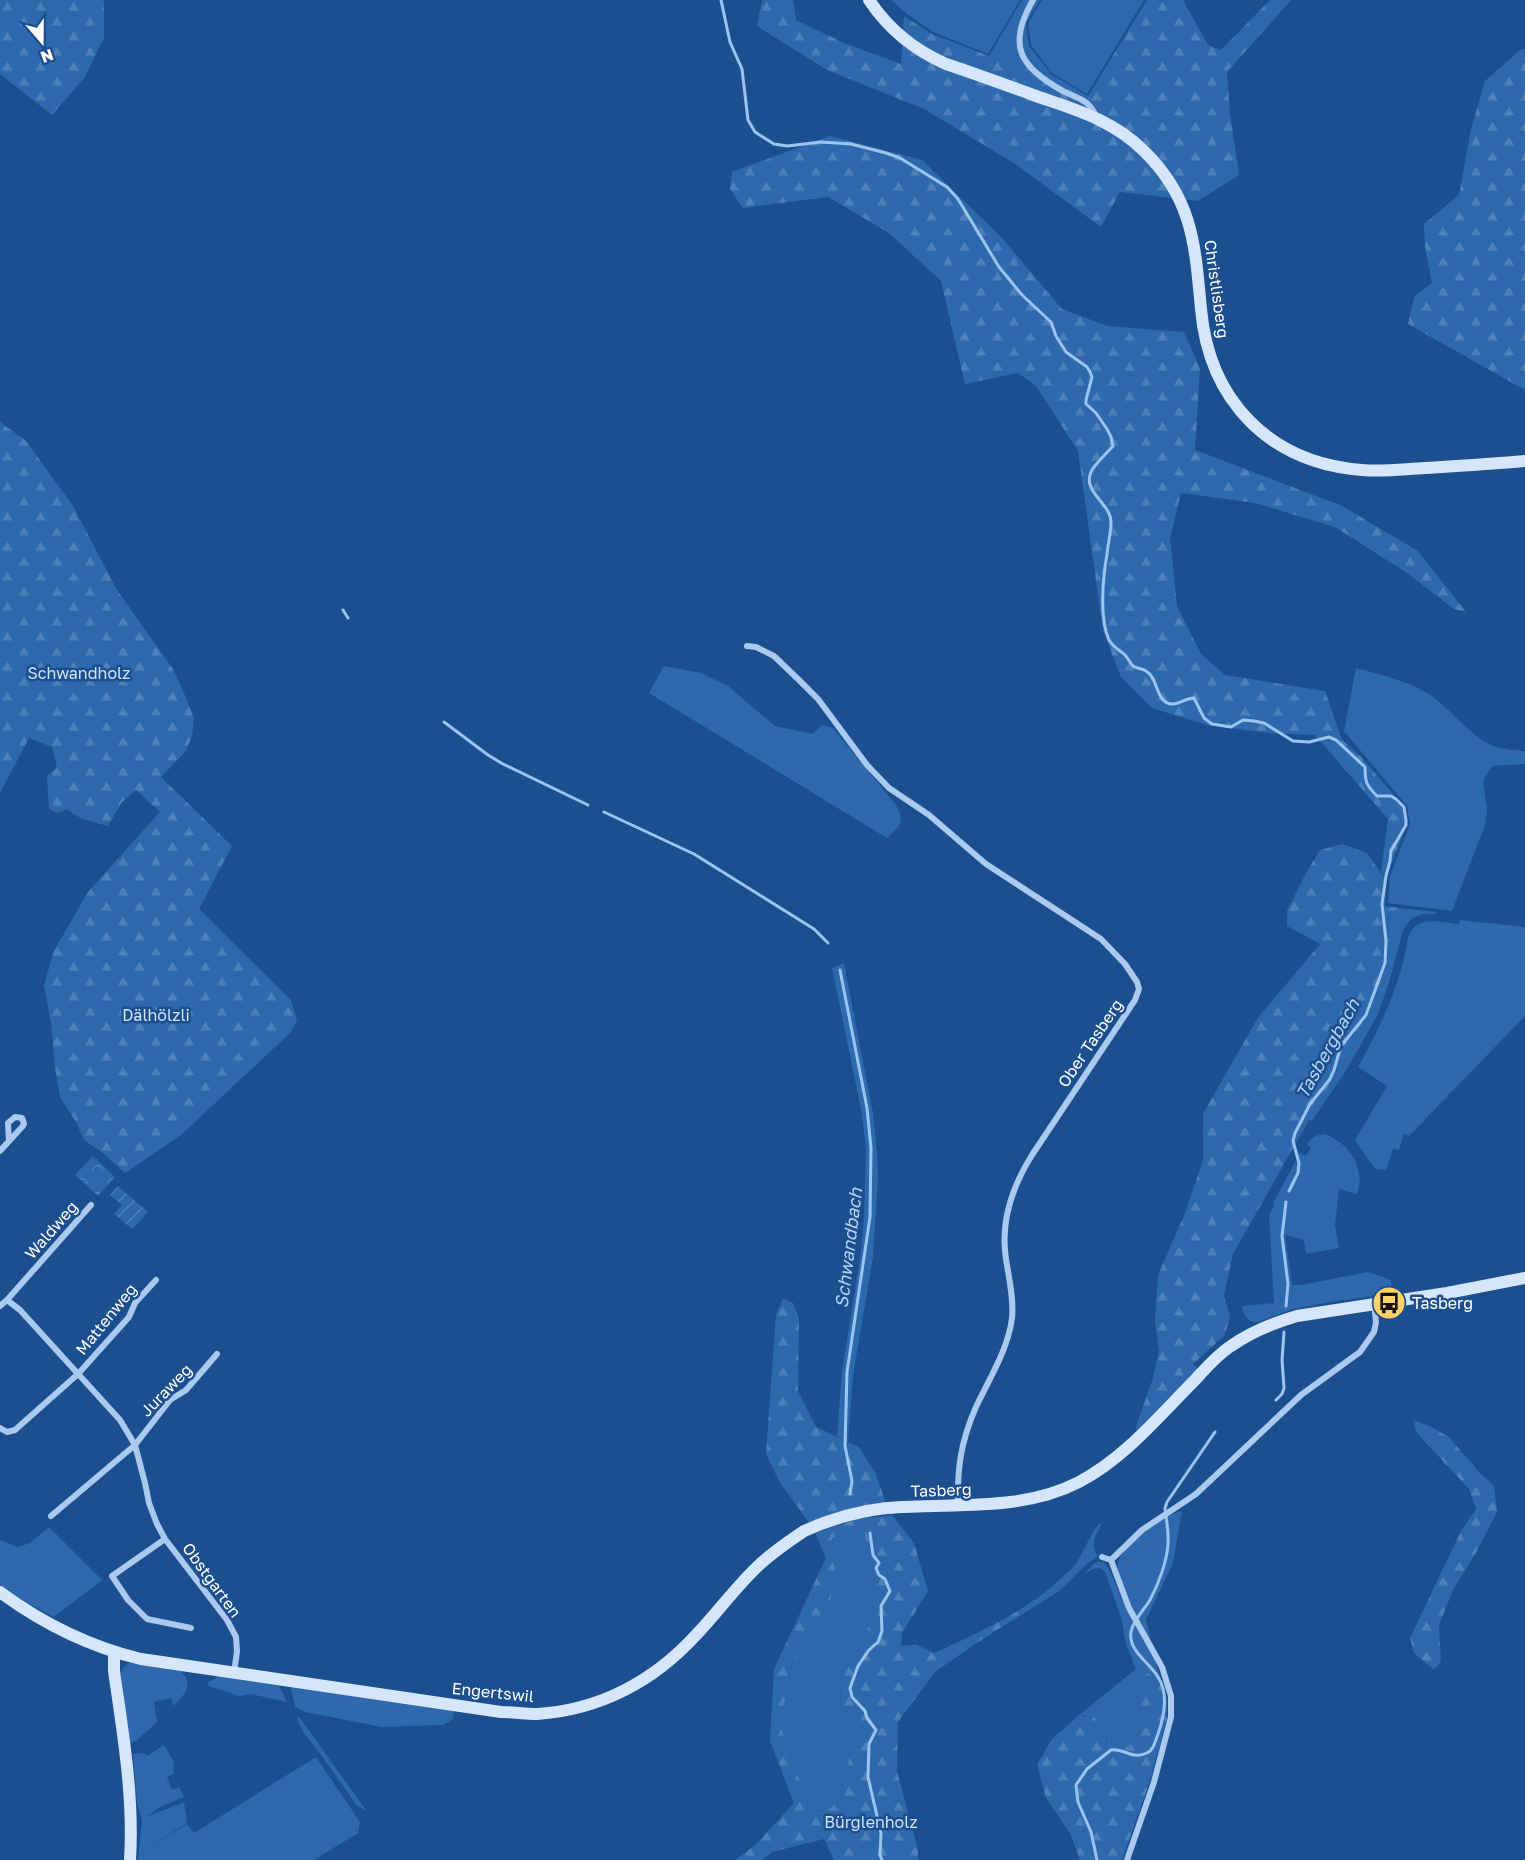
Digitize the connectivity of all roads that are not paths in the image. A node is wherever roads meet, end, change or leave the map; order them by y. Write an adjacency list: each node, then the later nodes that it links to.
1 (869, 0): 3 (main road, Christlisberg)
2 (1033, 0): 3 (street, Christlisberg)
3 (1096, 117): 4 (main road, Christlisberg)
4 (1525, 461)
5 (747, 646): 18 (street, Ober Tasberg)
6 (9, 1141): 7 (street)
7 (0, 1151)
8 (91, 1205): 11 (street, Waldweg)
9 (1525, 1278): 12 (main road, Tasberg)
10 (156, 1280): 15 (street, Mattenweg)
11 (8, 1300): 13 (street, Waldweg); 15 (street, Obstgarten)
12 (1374, 1303): 18 (main road, Tasberg); 23 (street)
13 (0, 1306)
14 (217, 1354): 17 (street, Juraweg)
15 (78, 1374): 16 (street, Mattenweg); 17 (street, Obstgarten)
16 (0, 1428)
17 (135, 1445): 19 (street); 21 (street, Obstgarten)
18 (958, 1506): 20 (main road, Tasberg)
19 (51, 1516)
20 (840, 1516): 27 (main road, Engertswil)
21 (165, 1539): 25 (street, Obstgarten); 27 (street, Obstgarten)
22 (1102, 1557): 23 (street)
23 (1111, 1560): 29 (street)
24 (0, 1592): 26 (main road, Engertswil)
25 (191, 1628)
26 (114, 1652): 27 (main road, Engertswil); 28 (main road)
27 (234, 1673)
28 (130, 1860)
29 (1127, 1860)

